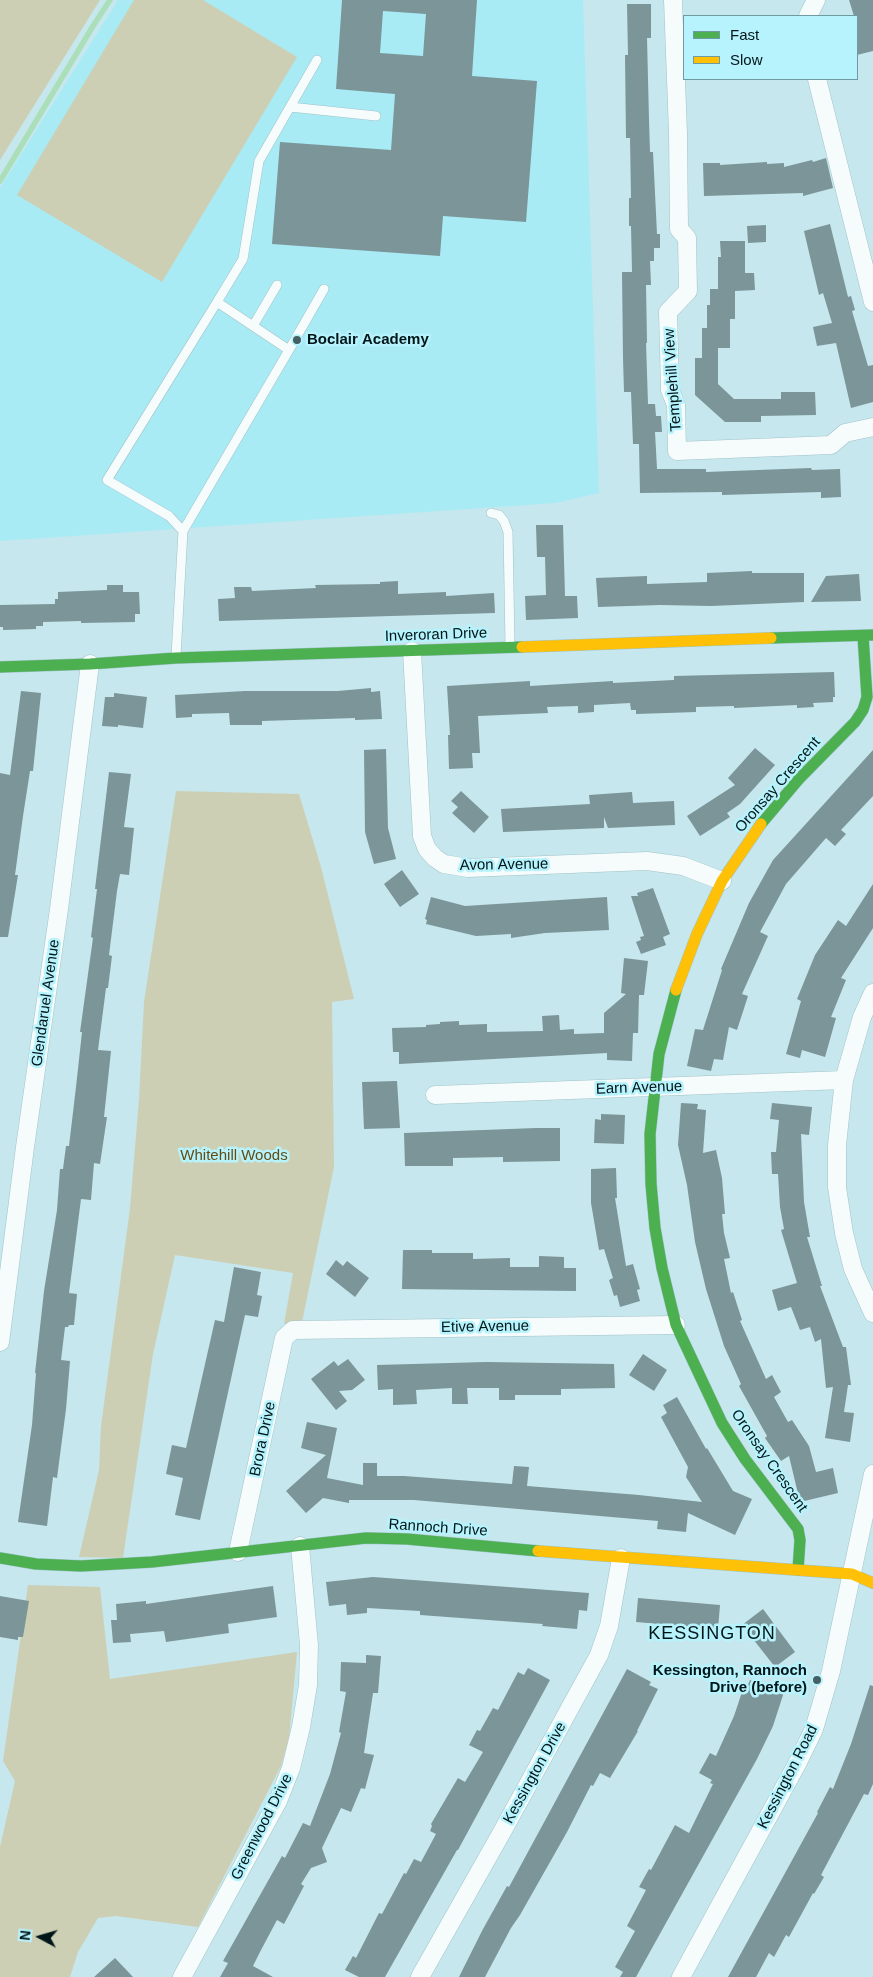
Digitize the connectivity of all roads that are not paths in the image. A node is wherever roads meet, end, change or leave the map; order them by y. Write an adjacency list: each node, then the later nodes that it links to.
1 (673, 0): 14 (street, Templehill View)
2 (816, 0): 3 (street)
3 (808, 15)
4 (317, 60): 6 (lane)
5 (817, 80): 11 (street)
6 (290, 107): 7 (lane); 10 (lane)
7 (376, 116)
8 (277, 285): 12 (lane)
9 (324, 289): 13 (lane)
10 (217, 302): 12 (lane); 16 (lane)
11 (873, 302)
12 (253, 326): 13 (lane)
13 (289, 350): 16 (lane)
14 (873, 428)
15 (491, 513): 18 (lane)
16 (183, 530): 20 (lane)
17 (868, 636): 18 (street, Inveroran Drive); 23 (street, Oronsay Crescent)
18 (510, 648): 19 (street, Inveroran Drive)
19 (412, 651): 20 (street, Inveroran Drive); 23 (street, Avon Avenue)
20 (176, 658): 21 (street, Inveroran Drive)
21 (90, 664): 22 (street, Inveroran Drive); 31 (street, Glendaruel Avenue)
22 (0, 666)
23 (722, 881): 26 (street, Oronsay Crescent)
24 (873, 993): 25 (street)
25 (844, 1080): 26 (street, Earn Avenue); 28 (street)
26 (654, 1088): 27 (street, Earn Avenue); 29 (street, Oronsay Crescent)
27 (435, 1094)
28 (873, 1312)
29 (676, 1325): 30 (street, Etive Avenue); 37 (street, Oronsay Crescent)
30 (293, 1330): 34 (street, Brora Drive)
31 (0, 1342)
32 (873, 1474): 38 (street, Kessington Road)
33 (300, 1546): 34 (street, Rannoch Drive); 36 (street, Rannoch Drive); 40 (street, Greenwood Drive)
34 (238, 1552): 35 (street, Rannoch Drive)
35 (0, 1558)
36 (621, 1558): 37 (street, Rannoch Drive); 41 (street, Kessington Drive)
37 (798, 1570): 38 (street, Rannoch Drive)
38 (852, 1574): 39 (street, Rannoch Drive); 42 (street, Kessington Road)
39 (873, 1583)
40 (182, 1977)
41 (420, 1977)
42 (680, 1977)

